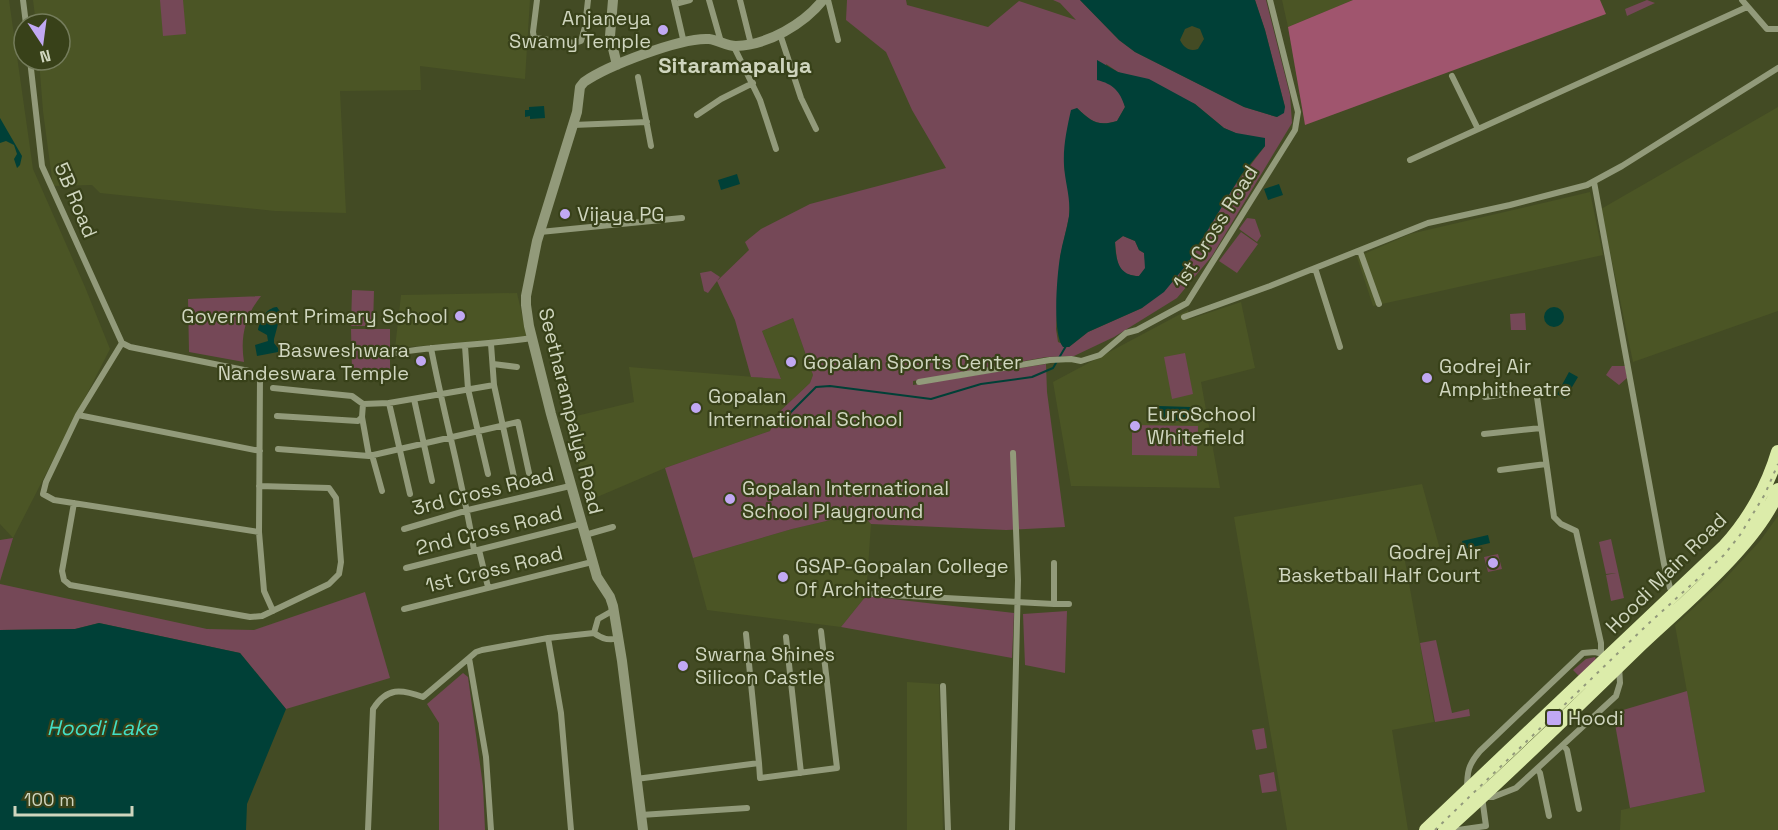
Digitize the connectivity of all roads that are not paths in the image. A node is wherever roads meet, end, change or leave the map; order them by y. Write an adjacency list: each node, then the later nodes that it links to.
1 (537, 0): 2 (street)
2 (588, 0)
3 (613, 0): 20 (street)
4 (690, 0): 11 (street)
5 (709, 0): 17 (street)
6 (740, 0): 18 (street)
7 (824, 0): 14 (street, Seetharampalya Road)
8 (828, 0): 15 (street)
9 (1270, 0): 50 (street, 1st Cross Road)
10 (1742, 0): 12 (street)
11 (674, 2): 16 (street)
12 (1747, 7): 13 (street); 30 (street)
13 (1778, 29)
14 (780, 34): 18 (street, Seetharampalya Road); 29 (street)
15 (838, 40)
16 (684, 43): 17 (street, Seetharampalya Road); 20 (street, Seetharampalya Road)
17 (721, 43): 19 (street, Seetharampalya Road)
18 (751, 44): 19 (street, Seetharampalya Road)
19 (734, 46): 25 (street)
20 (617, 65): 28 (street, Seetharampalya Road)
21 (1778, 68): 34 (street)
22 (31, 72): 42 (street, 5B Road)
23 (1452, 76): 30 (street)
24 (638, 77): 27 (street)
25 (753, 83): 26 (street); 32 (street)
26 (698, 115)
27 (646, 122): 28 (street); 31 (street)
28 (572, 125): 36 (street, Seetharampalya Road)
29 (816, 129)
30 (1478, 129): 33 (street)
31 (651, 146)
32 (776, 149)
33 (1410, 160)
34 (1594, 182): 37 (street); 97 (street)
35 (682, 218): 36 (street)
36 (540, 232): 41 (street, Seetharampalya Road)
37 (1360, 251): 38 (street); 39 (street)
38 (1315, 268): 40 (street); 45 (street)
39 (1379, 304)
40 (1184, 317)
41 (532, 338): 43 (street); 81 (street, Seetharampalya Road)
42 (122, 343): 59 (street); 70 (street)
43 (491, 344): 44 (street); 48 (street)
44 (465, 346): 46 (street); 53 (street)
45 (1340, 347)
46 (431, 348): 47 (street); 54 (street)
47 (396, 352)
48 (493, 364): 49 (street); 51 (street)
49 (517, 366)
50 (919, 381)
51 (494, 385): 53 (street); 62 (street)
52 (273, 388): 58 (street)
53 (468, 389): 54 (street); 64 (street)
54 (440, 394): 56 (street); 66 (street)
55 (1485, 397): 63 (street)
56 (414, 399): 57 (street); 67 (street)
57 (389, 403): 58 (street); 69 (street)
58 (363, 404): 61 (street)
59 (78, 415): 70 (street); 85 (street)
60 (276, 416): 61 (street)
61 (362, 417): 73 (street)
62 (503, 424): 64 (street); 76 (street); 78 (street)
63 (1541, 428): 65 (street); 74 (street)
64 (477, 430): 66 (street); 77 (street)
65 (1484, 434)
66 (449, 437): 67 (street); 86 (street)
67 (423, 443): 69 (street); 79 (street)
68 (278, 449): 73 (street)
69 (399, 450): 73 (street); 84 (street)
70 (260, 452): 80 (street)
71 (1778, 452): 97 (main road, Hoodi Main Road)
72 (1013, 453): 98 (street)
73 (371, 455): 83 (street)
74 (1546, 464): 75 (street); 111 (street)
75 (1500, 470)
76 (529, 473)
77 (488, 474)
78 (514, 477)
79 (432, 481)
80 (259, 486): 90 (street); 103 (street)
81 (570, 486): 86 (street, 3rd Cross Road); 89 (street, Seetharampalya Road)
82 (1778, 490): 111 (main road, Hoodi Main Road)
83 (382, 491)
84 (410, 494)
85 (74, 503): 90 (street); 103 (street)
86 (468, 510): 88 (street, 3rd Cross Road); 91 (street)
87 (613, 527): 89 (street, 2nd Cross Road)
88 (404, 529)
89 (582, 530): 91 (street, 2nd Cross Road); 92 (street, Seetharampalya Road)
90 (259, 532): 103 (street)
91 (476, 550): 94 (street, 2nd Cross Road); 95 (street)
92 (592, 562): 95 (street, 1st Cross Road); 102 (street, Seetharampalya Road)
93 (1054, 563): 99 (street)
94 (406, 568)
95 (488, 587): 101 (street, 1st Cross Road)
96 (873, 594): 98 (street)
97 (1675, 595): 111 (main road, Hoodi Main Road)
98 (1018, 603): 99 (street); 129 (street)
99 (1054, 604): 100 (street)
100 (1069, 604)
101 (404, 609)
102 (614, 610): 105 (street); 108 (street, Seetharampalya Road)
103 (273, 611)
104 (822, 631): 116 (street)
105 (594, 633): 108 (street); 109 (street)
106 (746, 634): 114 (street)
107 (786, 637): 116 (street)
108 (619, 638): 117 (street, Seetharampalya Road)
109 (548, 639): 110 (street); 126 (street)
110 (469, 658): 124 (street); 125 (street)
111 (1610, 658): 113 (street, Hoodi Main Road); 118 (main road, Hoodi Main Road); 118 (street, Hoodi Main Road); 119 (main road, Hoodi Main Road)
112 (942, 686): 128 (street)
113 (1563, 745): 115 (street, Hoodi Main Road); 121 (street)
114 (759, 763): 116 (street); 117 (street)
115 (1537, 769): 119 (street, Hoodi Main Road); 123 (street)
116 (801, 772)
117 (636, 779): 122 (street, Seetharampalya Road)
118 (1467, 791): 130 (main road, Hoodi Main Road)
119 (1482, 797): 131 (main road, Hoodi Main Road); 132 (street)
120 (747, 808): 122 (street)
121 (1579, 809)
122 (640, 815): 127 (street, Seetharampalya Road)
123 (1549, 816)
124 (368, 830)
125 (491, 830)
126 (571, 830)
127 (643, 830)
128 (948, 830)
129 (1012, 830)
130 (1426, 830)
131 (1445, 830)
132 (1458, 830)

